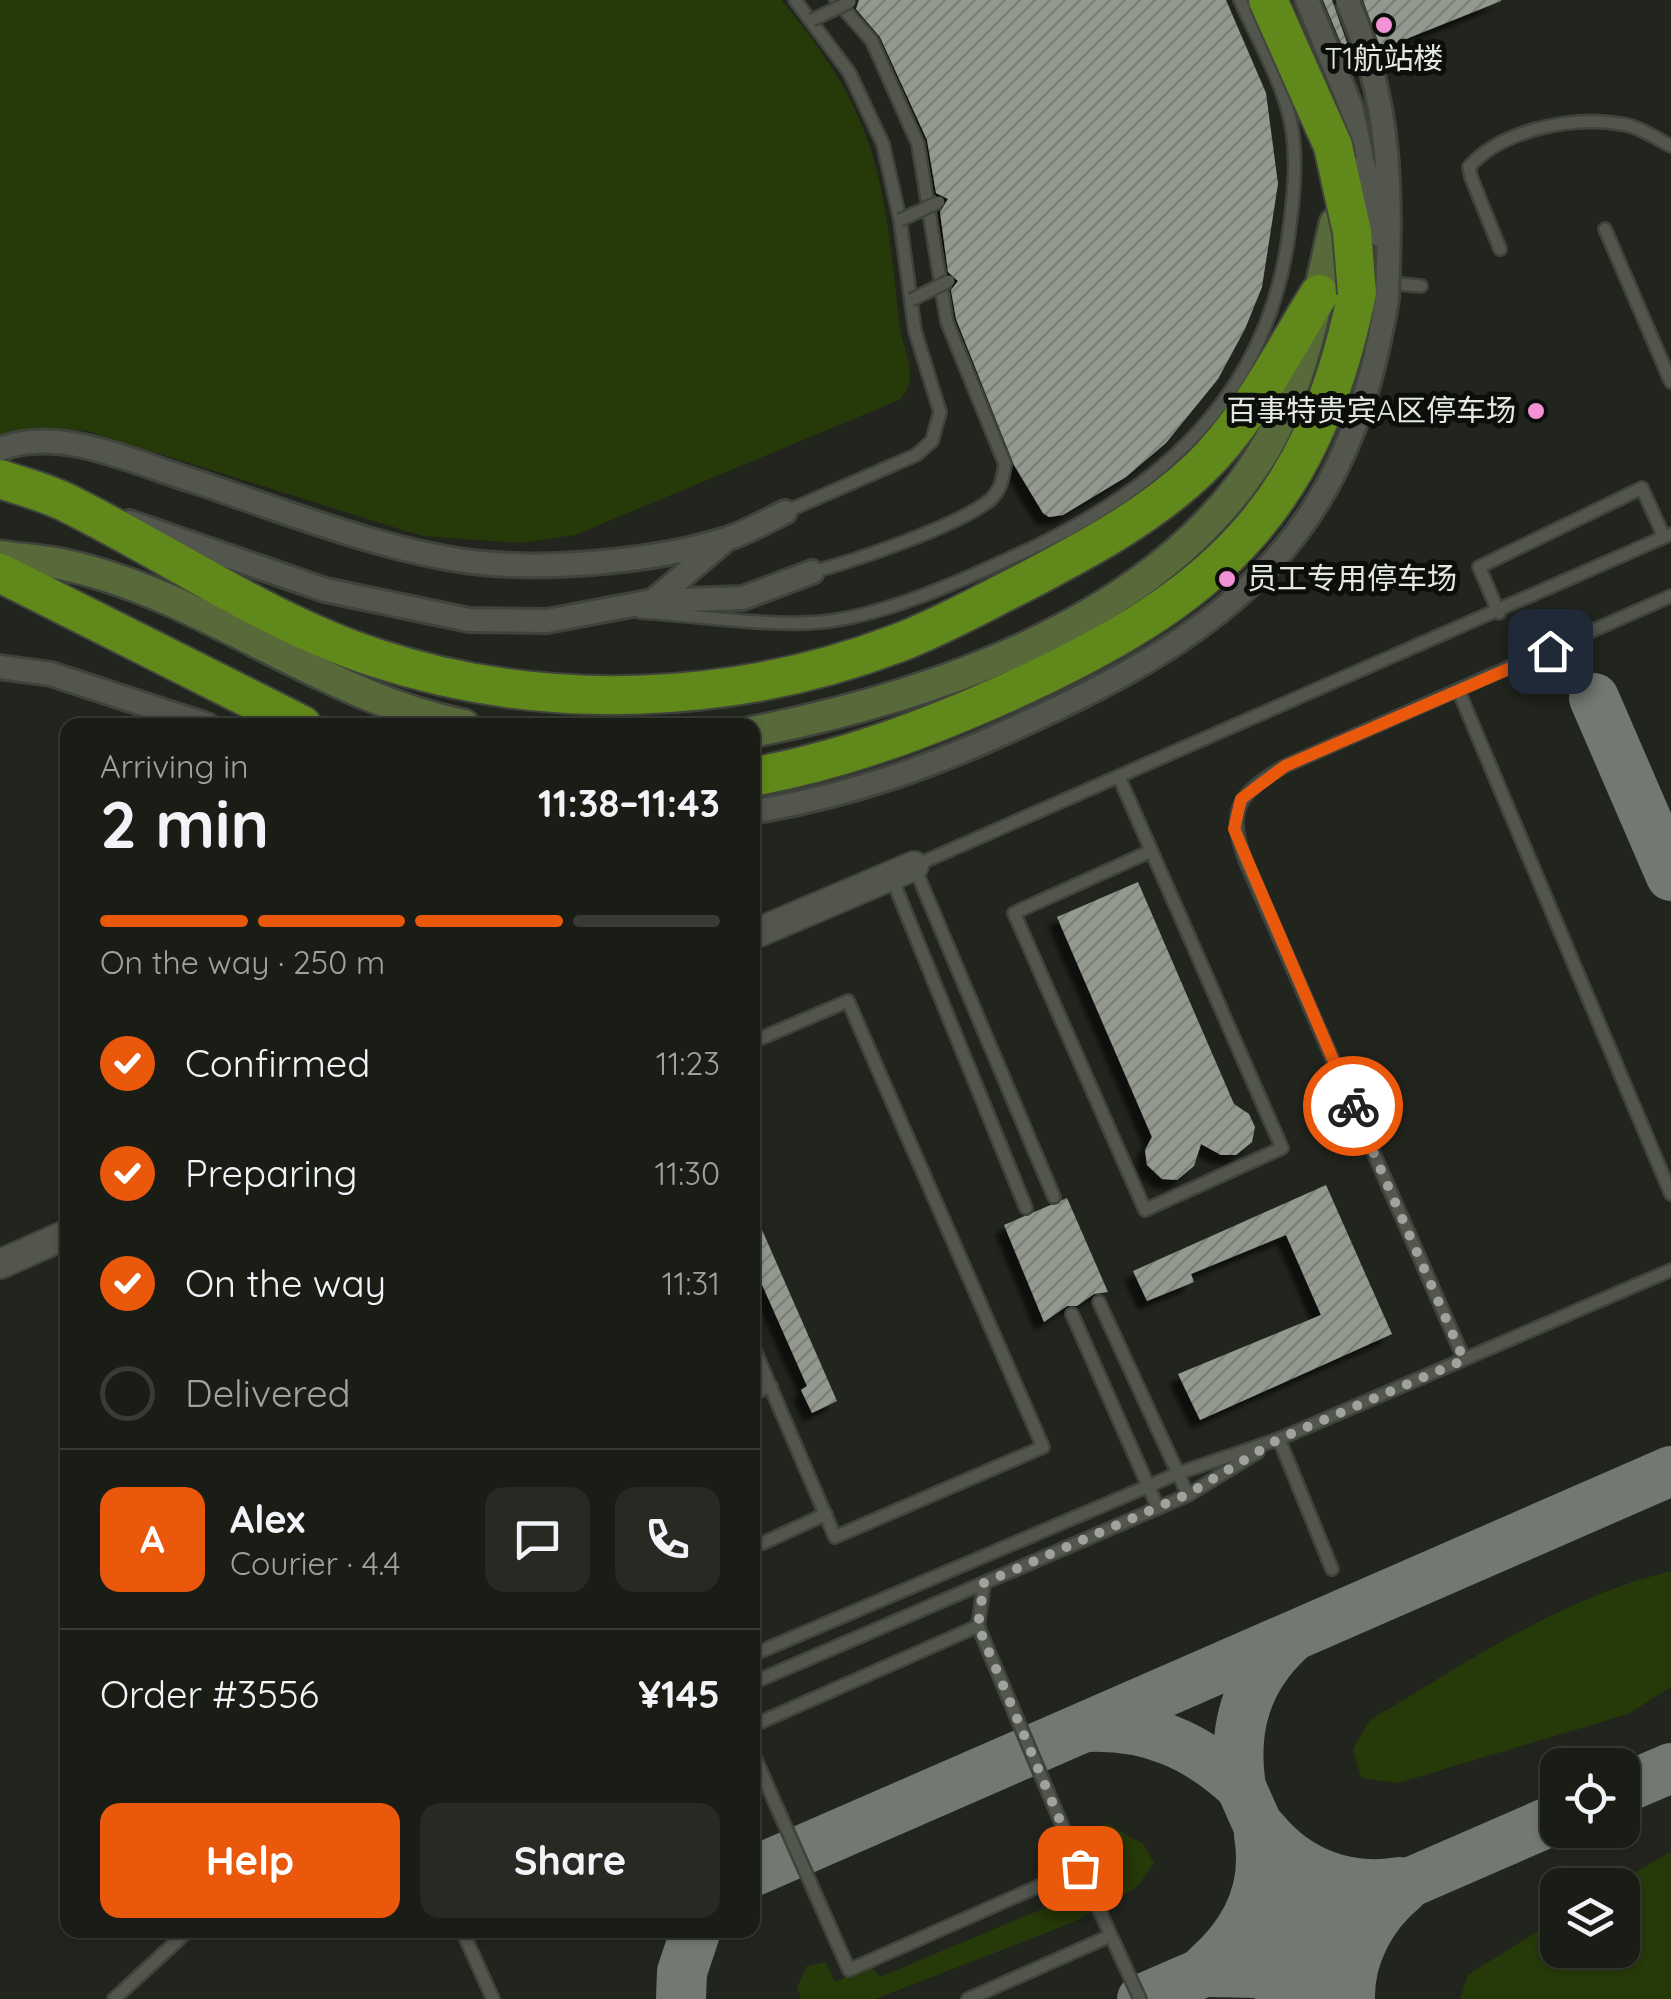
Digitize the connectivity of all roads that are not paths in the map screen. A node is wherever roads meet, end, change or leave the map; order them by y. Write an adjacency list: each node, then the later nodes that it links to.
1 (795, 0): 7 (lane)
2 (1240, 0): 30 (lane)
3 (1268, 0): 16 (highway, bridge)
4 (1307, 0): 16 (street, bridge)
5 (1347, 0): 16 (street, bridge)
6 (843, 1): 7 (lane, bridge); 26 (lane)
7 (812, 20): 10 (lane)
8 (1671, 146): 13 (lane)
9 (939, 202): 10 (lane, bridge)
10 (900, 220): 17 (lane)
11 (1335, 223): 16 (main road); 16 (lane)
12 (1606, 229): 18 (lane)
13 (1500, 249)
14 (949, 281): 17 (lane, bridge)
15 (1420, 286): 16 (lane)
16 (1354, 291): 21 (highway); 37 (main road); 39 (highway); 40 (street)
17 (911, 300): 22 (lane)
18 (1671, 382)
19 (0, 449): 24 (street)
20 (0, 479): 21 (highway)
21 (69, 503): 30 (street)
22 (785, 512): 24 (street)
23 (1668, 536): 31 (lane); 31 (lane)
24 (726, 540): 29 (street)
25 (0, 556): 36 (main road)
26 (812, 572): 29 (street)
27 (0, 573): 35 (highway)
28 (1671, 596): 33 (lane)
29 (653, 601): 30 (street)
30 (620, 611)
31 (1499, 613): 38 (lane)
32 (0, 668): 34 (street)
33 (1459, 692): 45 (lane); 53 (lane)
34 (186, 718)
35 (288, 718)
36 (440, 718)
37 (760, 730)
38 (1119, 777): 41 (lane); 42 (lane)
39 (760, 781)
40 (760, 811)
41 (1152, 851): 41 (lane)
42 (902, 871): 43 (street); 46 (lane); 47 (lane)
43 (760, 933)
44 (760, 1039): 62 (lane)
45 (1671, 1194)
46 (1054, 1197)
47 (1026, 1208)
48 (60, 1238): 49 (street)
49 (0, 1264)
50 (1671, 1270): 53 (lane)
51 (1099, 1302): 58 (lane)
52 (1072, 1314): 59 (lane)
53 (1464, 1360): 57 (lane)
54 (760, 1362): 55 (lane)
55 (771, 1386): 56 (lane); 62 (lane)
56 (760, 1391)
57 (1279, 1439): 58 (lane); 60 (lane); 64 (lane)
58 (1178, 1473): 59 (lane); 60 (lane)
59 (1150, 1486): 61 (lane); 67 (lane)
60 (1188, 1494): 61 (lane)
61 (1158, 1508): 65 (lane)
62 (826, 1514): 63 (lane)
63 (763, 1543)
64 (1332, 1569)
65 (984, 1583): 66 (lane); 68 (lane)
66 (978, 1626): 69 (lane); 71 (lane)
67 (760, 1652)
68 (760, 1680)
69 (760, 1722)
70 (760, 1769): 71 (lane)
71 (1080, 1868): 72 (lane)
72 (1110, 1936): 77 (lane); 78 (lane)
73 (179, 1938): 75 (lane)
74 (466, 1938): 76 (lane)
75 (114, 1999)
76 (493, 1999)
77 (968, 1999)
78 (1140, 1999)

